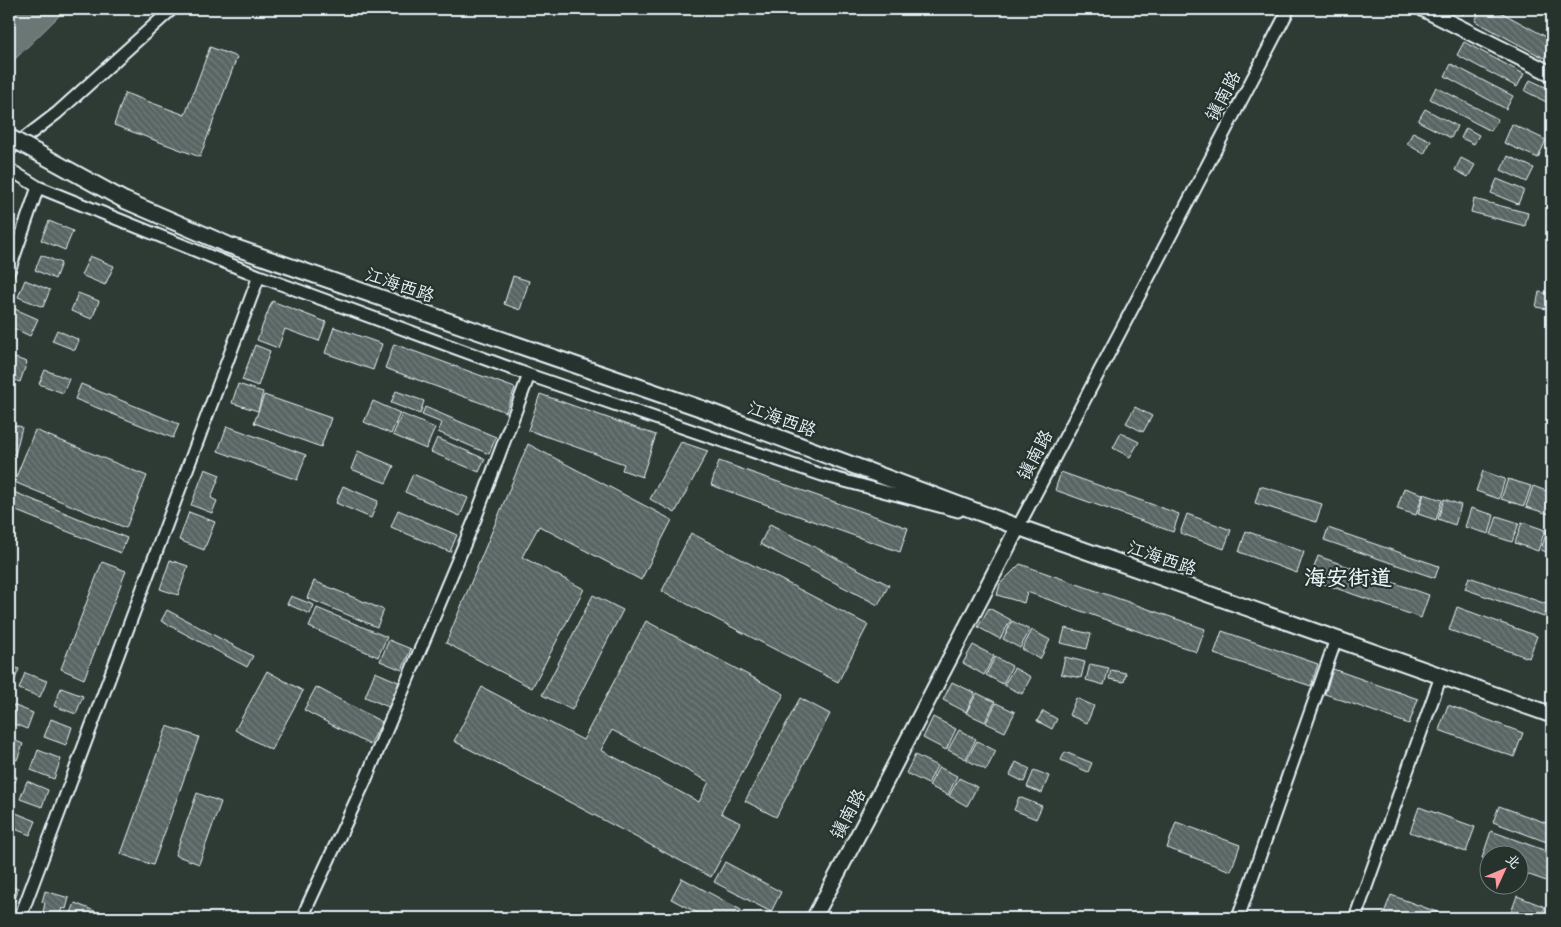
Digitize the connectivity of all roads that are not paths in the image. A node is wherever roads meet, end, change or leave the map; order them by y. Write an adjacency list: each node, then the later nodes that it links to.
1 (172, 9): 6 (street)
2 (1289, 9): 12 (street, 镇南路)
3 (1423, 9): 4 (street)
4 (1552, 74)
5 (9, 137): 12 (main road, 江海西路, bridge)
6 (9, 150)
7 (9, 169): 8 (street)
8 (38, 187): 9 (street); 10 (street)
9 (9, 271)
10 (259, 276): 11 (street); 17 (street)
11 (529, 375): 12 (street); 16 (street)
12 (1018, 526): 13 (main road, 江海西路); 18 (street, 镇南路)
13 (1336, 639): 14 (main road, 江海西路); 19 (street)
14 (1441, 676): 15 (main road, 江海西路); 20 (street)
15 (1552, 715)
16 (306, 909)
17 (20, 918)
18 (814, 918)
19 (1238, 918)
20 (1355, 918)

